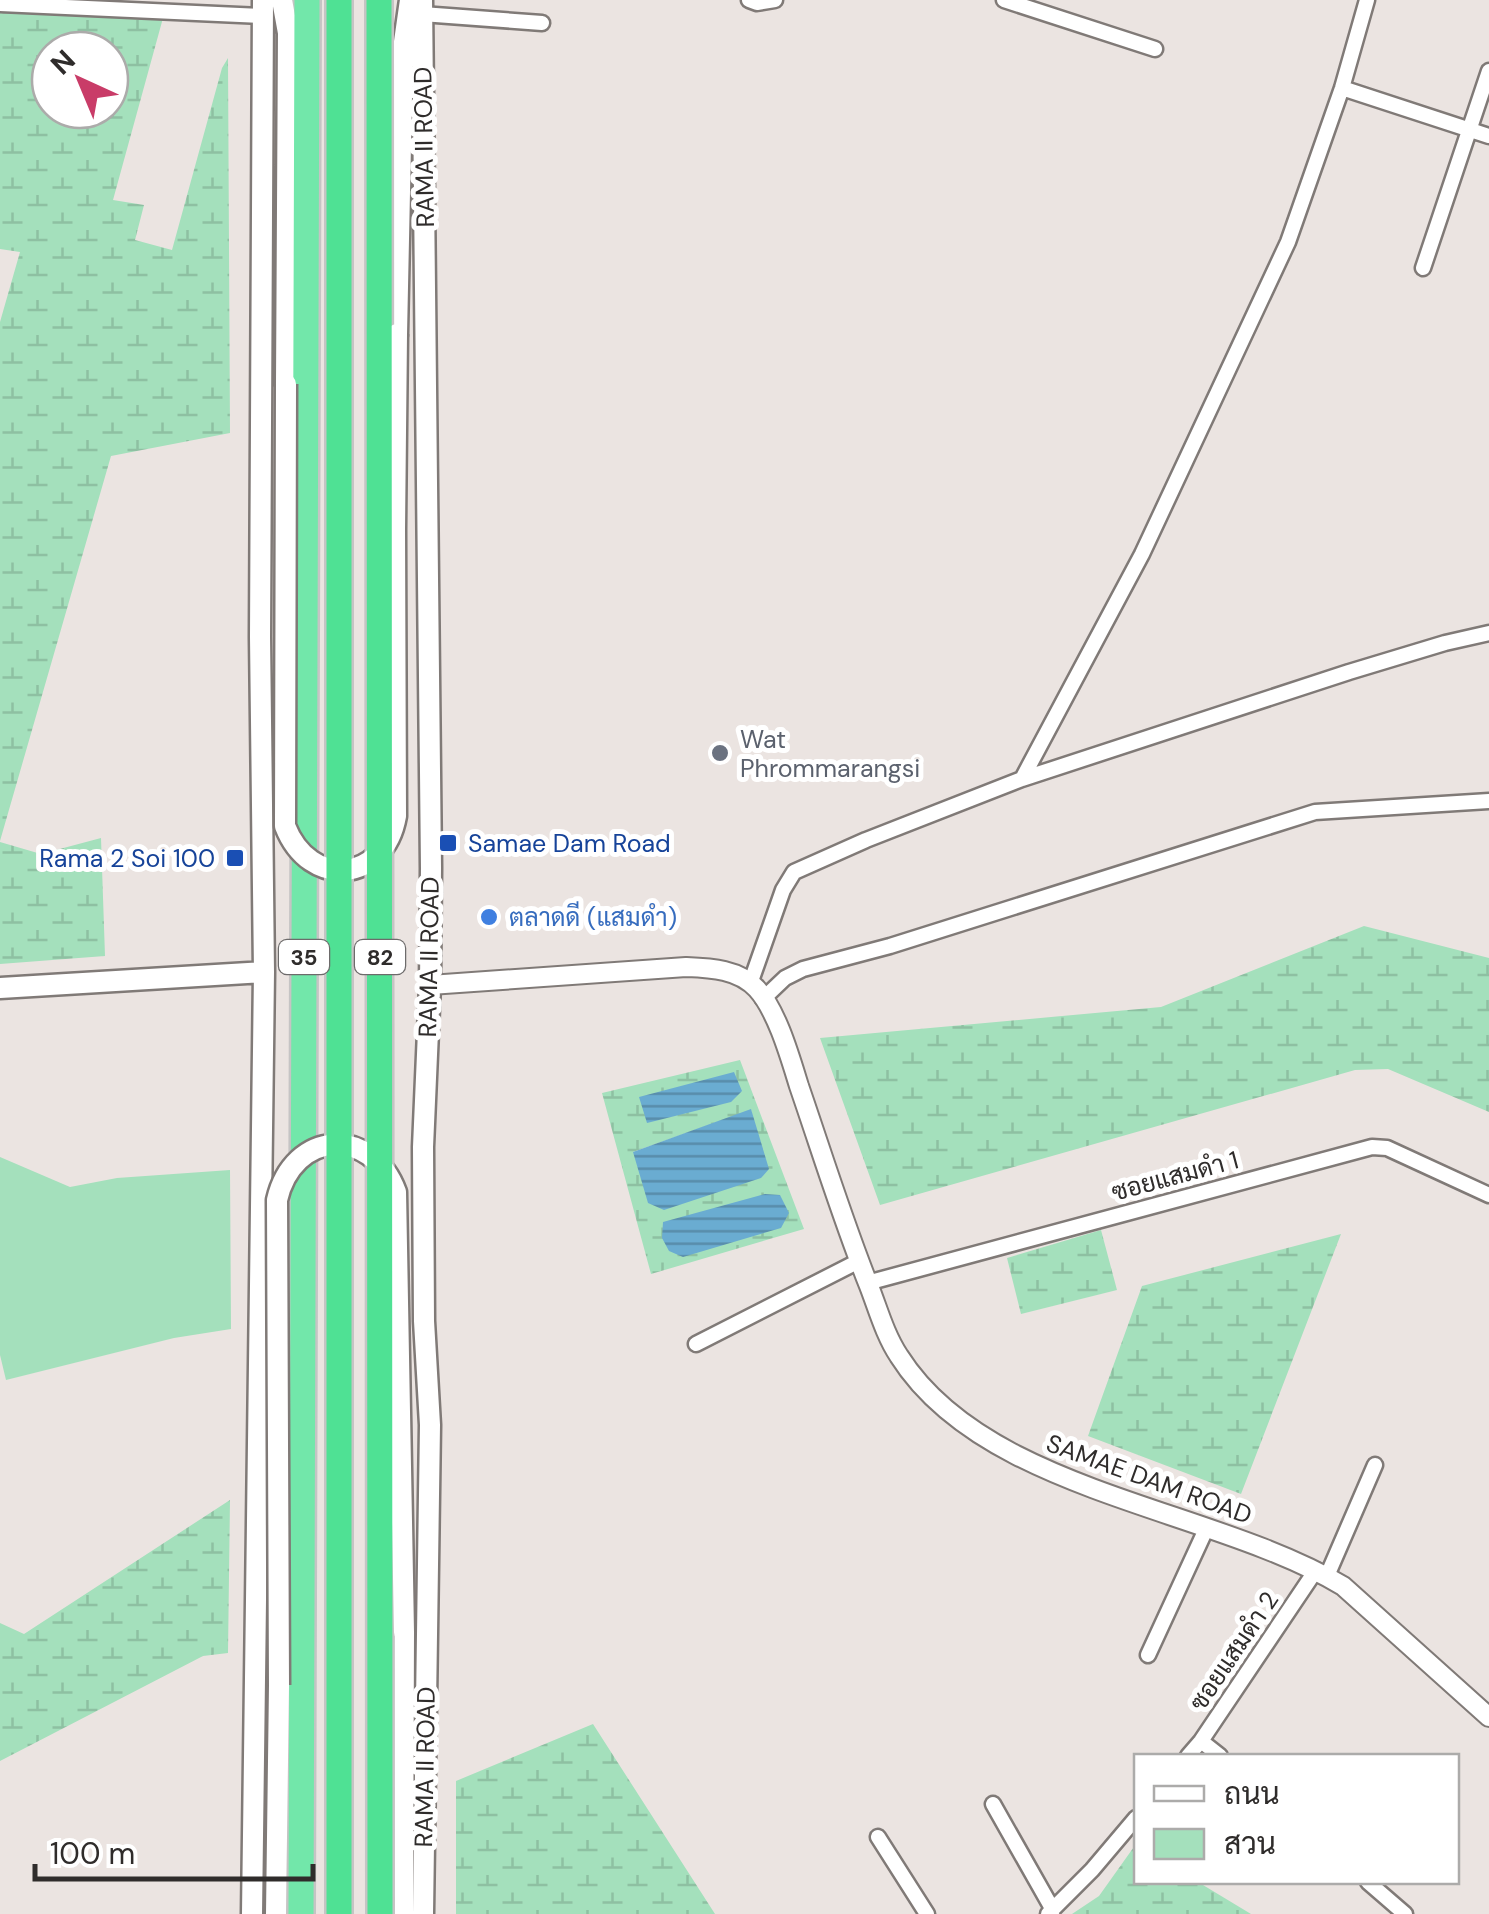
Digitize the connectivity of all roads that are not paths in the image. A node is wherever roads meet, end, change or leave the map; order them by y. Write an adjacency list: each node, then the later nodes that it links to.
1 (282, 0): 10 (main road, bridge)
2 (307, 0): 46 (highway, 35)
3 (339, 0): 47 (highway, 82, bridge)
4 (376, 0): 48 (highway, 82, bridge)
5 (749, 0): 6 (street)
6 (774, 0)
7 (1004, 0): 13 (street)
8 (1368, 0): 15 (street)
9 (0, 4): 11 (street)
10 (418, 4): 12 (street); 24 (main road, RAMA II ROAD)
11 (263, 8): 22 (main road, 35)
12 (542, 23)
13 (1155, 48)
14 (1489, 72): 16 (street)
15 (1342, 88): 16 (street); 20 (street)
16 (1470, 129): 17 (street); 18 (street)
17 (1489, 136)
18 (1422, 268)
19 (1489, 633): 20 (street)
20 (1022, 779): 23 (street)
21 (1489, 801): 26 (street)
22 (264, 972): 25 (main road); 44 (main road, 35)
23 (750, 984): 24 (street); 26 (street, SAMAE DAM ROAD)
24 (430, 985): 50 (main road, RAMA II ROAD)
25 (0, 988)
26 (763, 1000): 28 (street, SAMAE DAM ROAD)
27 (1489, 1194): 29 (street, ซอยแสมดำ 1)
28 (858, 1261): 29 (street, SAMAE DAM ROAD); 30 (street)
29 (868, 1283): 32 (street, SAMAE DAM ROAD)
30 (696, 1344)
31 (1374, 1465): 33 (street, ซอยแสมดำ 2)
32 (1207, 1527): 33 (street, SAMAE DAM ROAD); 34 (street)
33 (1321, 1573): 35 (street, SAMAE DAM ROAD); 36 (street, ซอยแสมดำ 2)
34 (1148, 1656)
35 (1489, 1717)
36 (1201, 1741): 37 (street, ซอยแสมดำ 2); 38 (street)
37 (1190, 1754)
38 (1217, 1754)
39 (993, 1804): 43 (street)
40 (1134, 1820): 43 (street)
41 (878, 1837): 51 (street)
42 (1370, 1884): 52 (street)
43 (1051, 1912)
44 (252, 1914)
45 (276, 1914): 49 (main road, bridge)
46 (301, 1914)
47 (339, 1914)
48 (376, 1914)
49 (402, 1914)
50 (423, 1914)
51 (926, 1914)
52 (1406, 1914)

